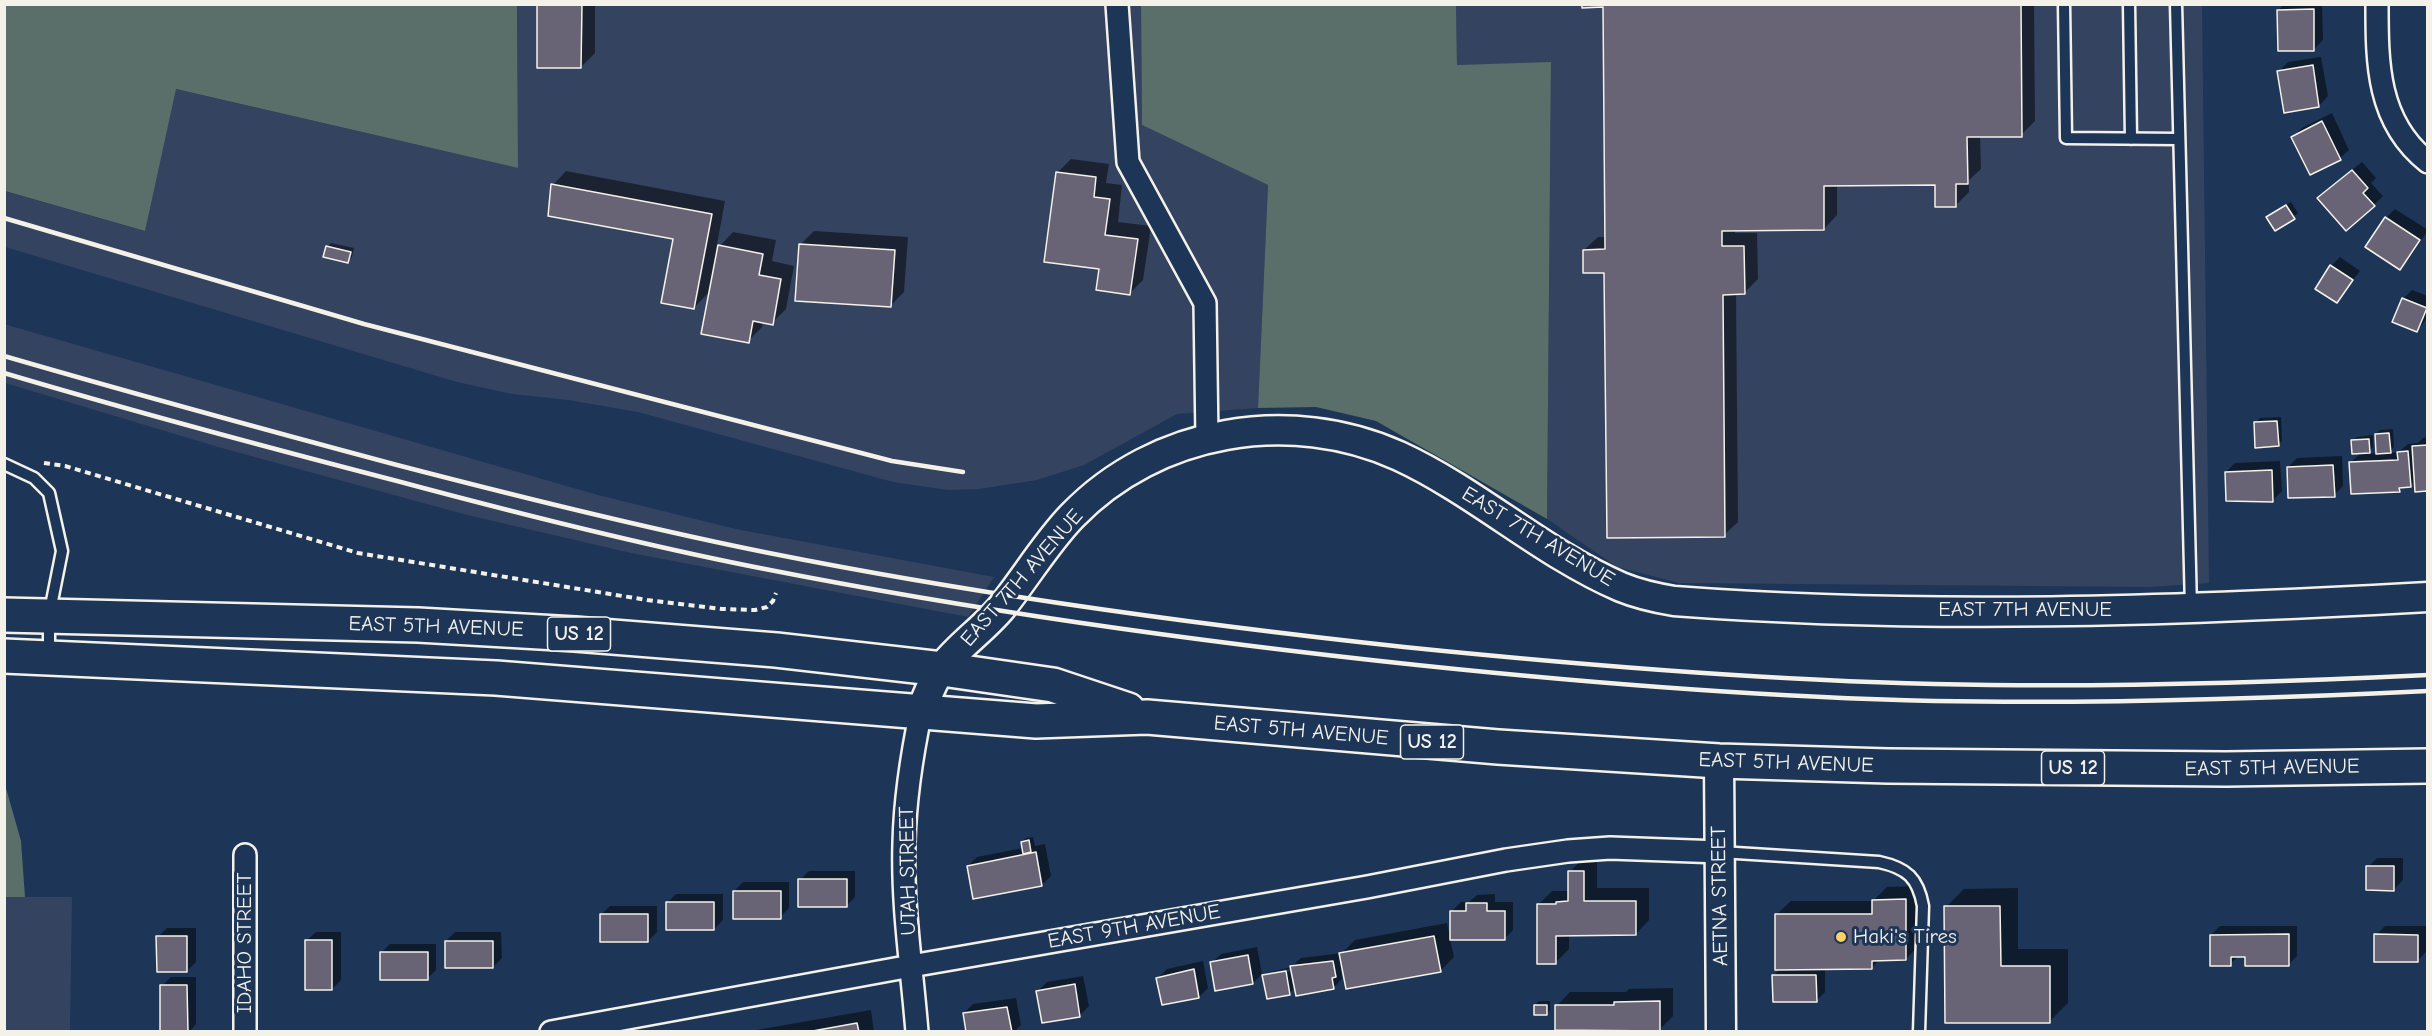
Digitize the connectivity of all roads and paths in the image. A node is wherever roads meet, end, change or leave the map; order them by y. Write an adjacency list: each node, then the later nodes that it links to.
1 (1117, 4): 9 (street)
2 (2064, 4): 6 (lane)
3 (2129, 4): 6 (lane)
4 (2176, 4): 7 (lane)
5 (2377, 4): 8 (street)
6 (2131, 139): 7 (lane)
7 (2178, 139): 13 (lane)
8 (2427, 162)
9 (1207, 439): 13 (street, EAST 7TH AVENUE); 18 (street, EAST 7TH AVENUE)
10 (9, 466): 11 (path); 15 (lane)
11 (776, 592)
12 (2427, 597): 13 (street, EAST 7TH AVENUE)
13 (2191, 609)
14 (4, 615): 15 (main road, EAST 5TH AVENUE / US 12)
15 (49, 616): 17 (lane); 18 (main road, EAST 5TH AVENUE / US 12)
16 (4, 656): 17 (main road, EAST 5TH AVENUE / US 12)
17 (49, 657): 19 (main road, EAST 5TH AVENUE / US 12)
18 (942, 669): 19 (street, EAST 7TH AVENUE); 20 (main road, EAST 5TH AVENUE / US 12)
19 (921, 711): 20 (main road, EAST 5TH AVENUE / US 12); 25 (street, UTAH STREET)
20 (1147, 717): 21 (main road, EAST 5TH AVENUE / US 12)
21 (1719, 761): 22 (main road, EAST 5TH AVENUE / US 12); 23 (street, AETNA STREET)
22 (2427, 766)
23 (1720, 852): 25 (street, EAST 9TH AVENUE); 29 (street, AETNA STREET); 30 (lane)
24 (246, 855): 26 (street, IDAHO STREET)
25 (911, 966): 27 (street, EAST 9TH AVENUE); 28 (street, UTAH STREET)
26 (245, 1032)
27 (551, 1032)
28 (917, 1032)
29 (1721, 1032)
30 (1919, 1032)

